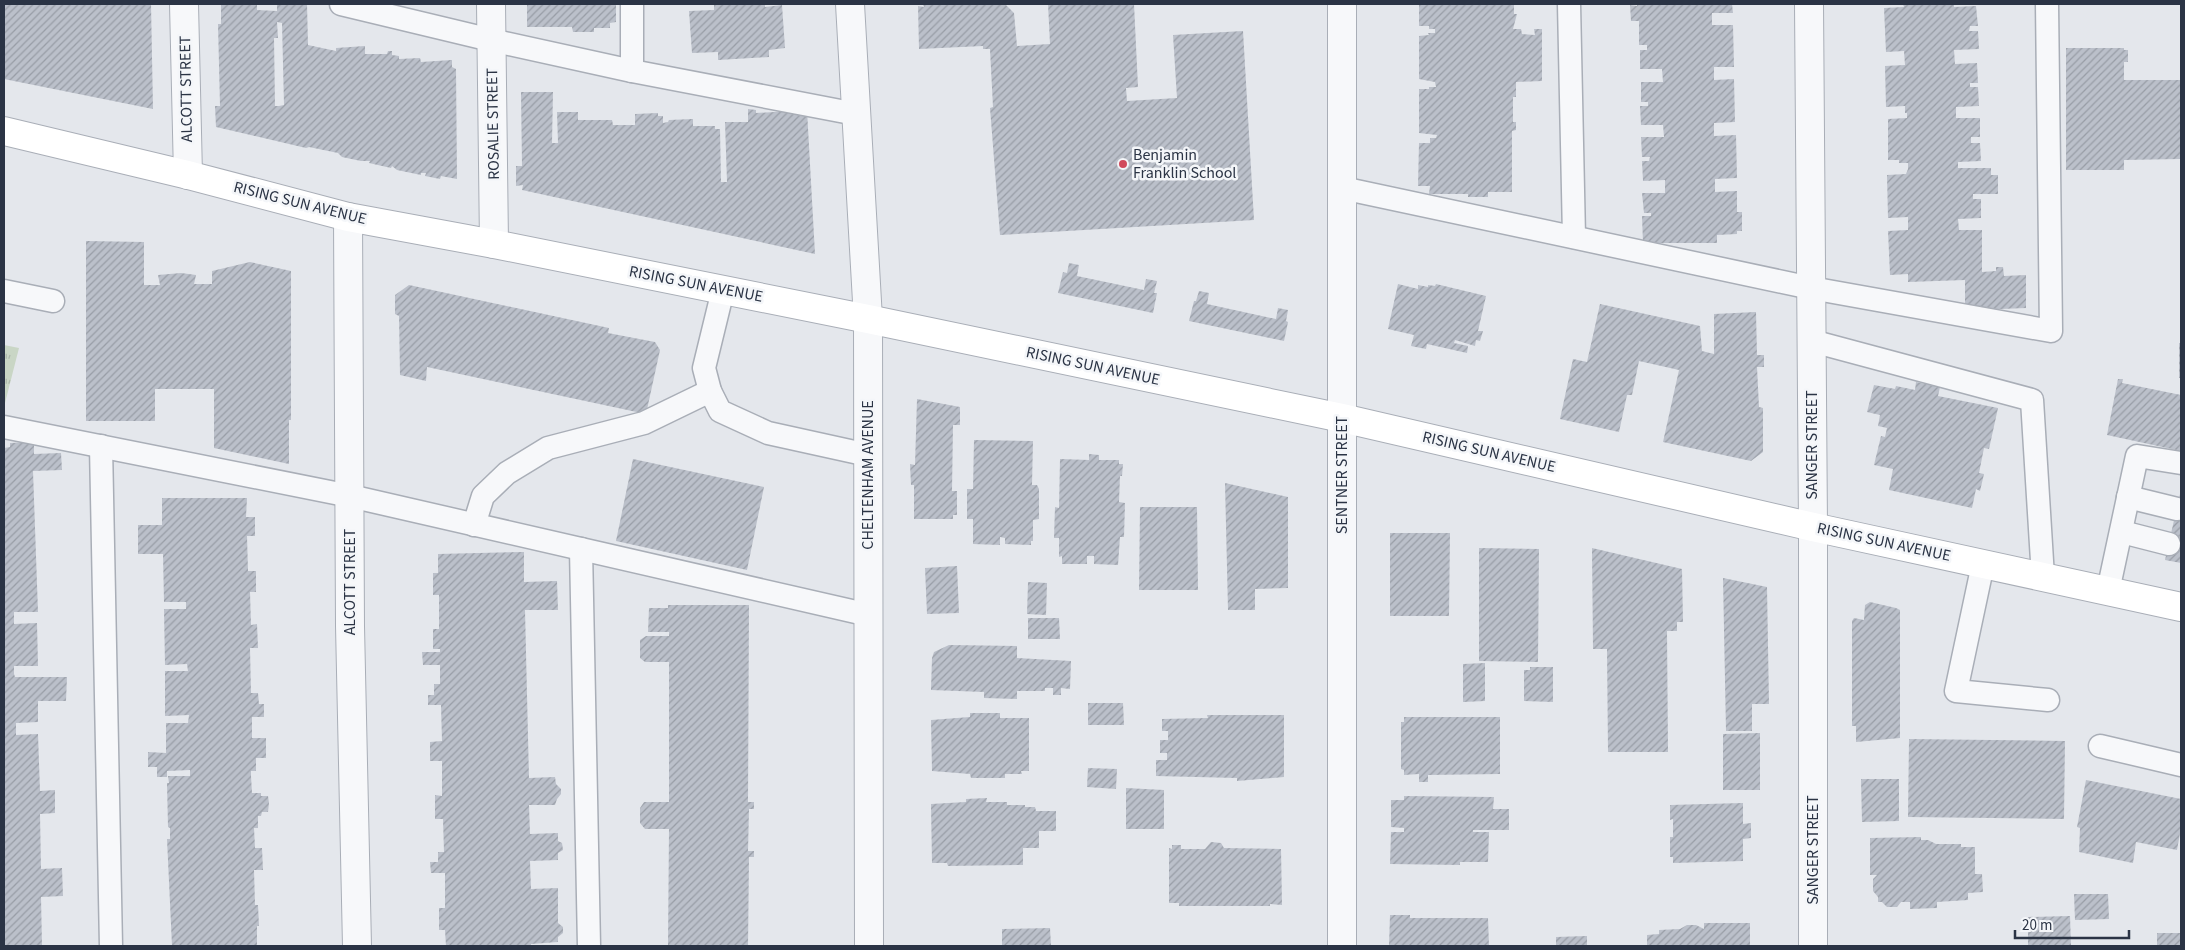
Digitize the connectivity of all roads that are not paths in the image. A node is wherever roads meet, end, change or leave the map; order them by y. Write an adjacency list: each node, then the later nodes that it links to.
1 (184, 4): 14 (street, ALCOTT STREET)
2 (341, 4): 10 (lane)
3 (491, 4): 10 (street, ROSALIE STREET)
4 (632, 4): 11 (lane)
5 (850, 4): 12 (street, CHELTENHAM AVENUE)
6 (1342, 4): 15 (street, SENTNER STREET)
7 (1569, 4): 17 (lane)
8 (1809, 4): 19 (street, SANGER STREET)
9 (2046, 4): 19 (lane)
10 (492, 40): 11 (lane); 18 (street, ROSALIE STREET)
11 (632, 71): 12 (lane)
12 (856, 114): 23 (street, CHELTENHAM AVENUE)
13 (4, 131): 14 (main road, RISING SUN AVENUE)
14 (188, 175): 16 (main road, RISING SUN AVENUE)
15 (1342, 188): 17 (lane); 26 (street, SENTNER STREET)
16 (348, 217): 18 (main road, RISING SUN AVENUE); 31 (street, ALCOTT STREET)
17 (1574, 237): 19 (lane)
18 (494, 244): 20 (main road, RISING SUN AVENUE)
19 (1811, 288): 24 (street, SANGER STREET)
20 (724, 290): 23 (main road, RISING SUN AVENUE); 25 (lane)
21 (4, 291): 22 (lane)
22 (53, 301)
23 (868, 319): 26 (main road, RISING SUN AVENUE); 29 (street, CHELTENHAM AVENUE)
24 (1812, 341): 35 (street, SANGER STREET); 40 (lane)
25 (710, 391): 29 (lane); 34 (lane)
26 (1342, 418): 35 (main road, RISING SUN AVENUE); 51 (street, SENTNER STREET)
27 (4, 427): 28 (lane)
28 (101, 446): 31 (lane); 47 (lane)
29 (868, 455): 43 (street, CHELTENHAM AVENUE)
30 (2181, 463): 32 (lane)
31 (350, 496): 34 (lane); 48 (street, ALCOTT STREET)
32 (2128, 496): 33 (lane); 36 (lane)
33 (2177, 509)
34 (474, 525): 38 (lane)
35 (1813, 527): 39 (main road, RISING SUN AVENUE); 52 (street, SANGER STREET)
36 (2122, 532): 37 (lane); 41 (lane)
37 (2169, 544)
38 (581, 549): 43 (lane); 49 (lane)
39 (1983, 564): 40 (main road, RISING SUN AVENUE); 44 (lane)
40 (2043, 577): 41 (main road, RISING SUN AVENUE)
41 (2108, 591): 42 (main road, RISING SUN AVENUE)
42 (2181, 607)
43 (869, 615): 50 (street, CHELTENHAM AVENUE)
44 (2048, 700)
45 (2100, 746): 46 (lane)
46 (2181, 765)
47 (111, 946)
48 (356, 946)
49 (589, 946)
50 (869, 946)
51 (1342, 946)
52 (1813, 946)

